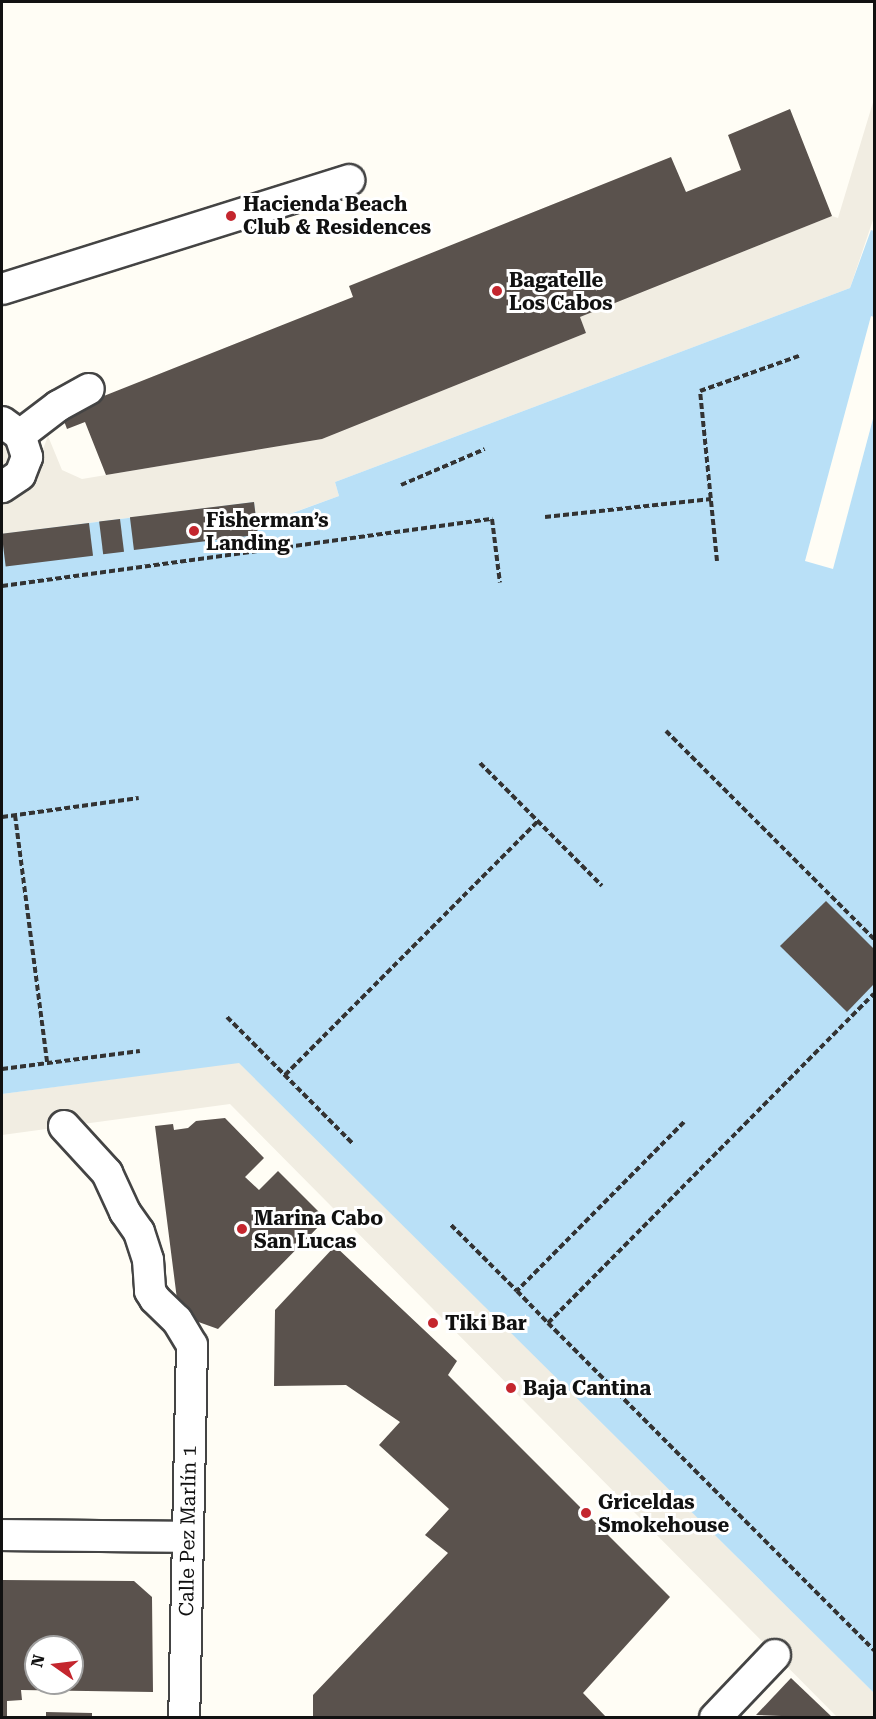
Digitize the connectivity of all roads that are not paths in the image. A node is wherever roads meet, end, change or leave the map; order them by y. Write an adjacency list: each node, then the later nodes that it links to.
1 (349, 180): 2 (street)
2 (2, 289)
3 (89, 389): 4 (street)
4 (11, 429): 5 (street)
5 (2, 487)
6 (64, 1126): 8 (street, Calle Pez Marlín 1)
7 (2, 1535): 8 (street)
8 (188, 1537): 10 (street, Calle Pez Marlín 1)
9 (775, 1655): 11 (street)
10 (184, 1718)
11 (715, 1718)

